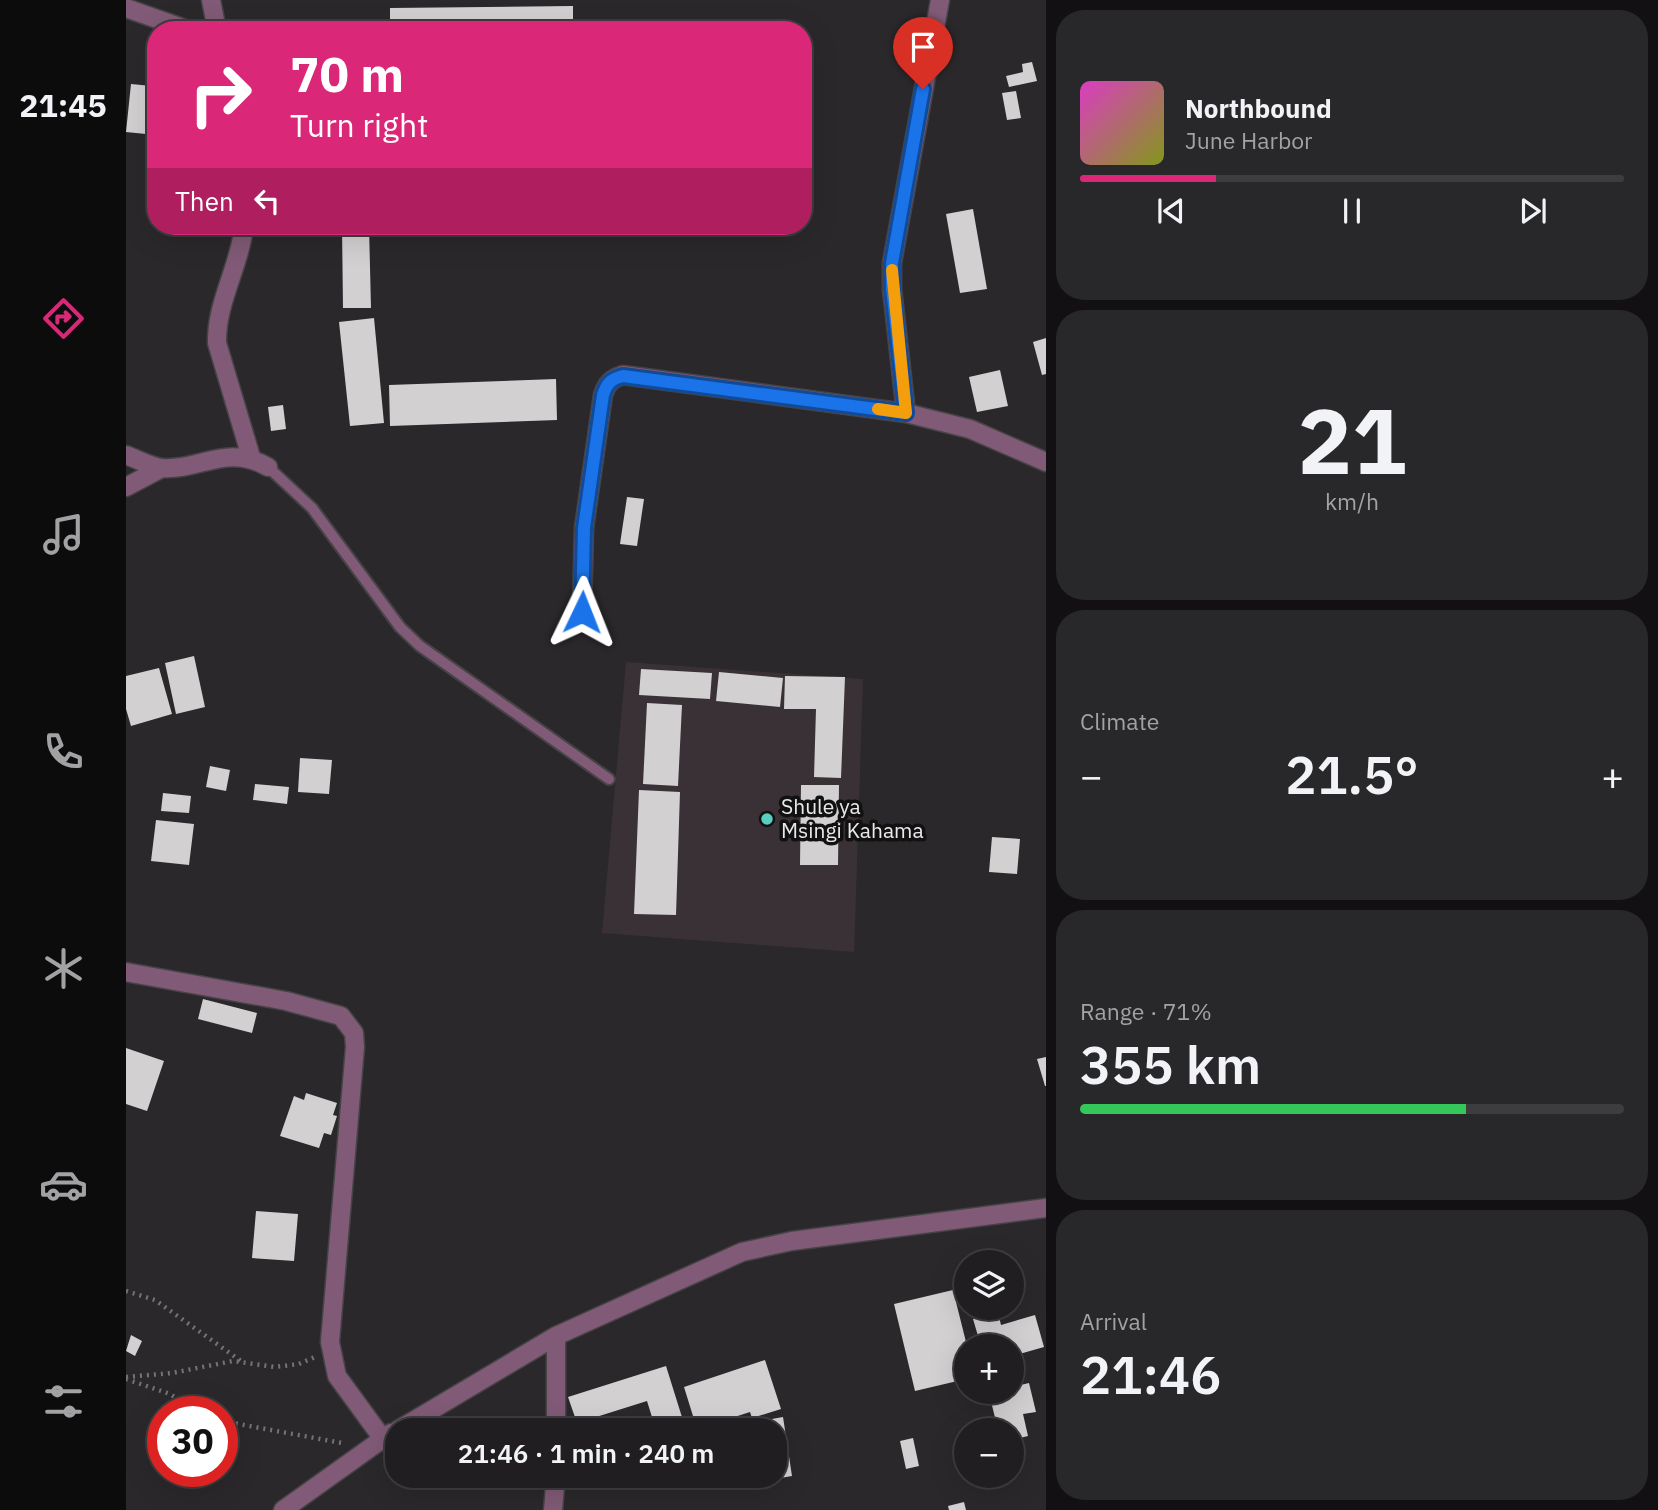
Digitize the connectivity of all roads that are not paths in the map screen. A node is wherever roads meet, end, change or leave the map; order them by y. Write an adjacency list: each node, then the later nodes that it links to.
1 (211, 0): 5 (street)
2 (940, 0): 7 (street)
3 (126, 8): 4 (street)
4 (163, 21)
5 (215, 21)
6 (243, 235): 9 (street)
7 (906, 413): 10 (street); 14 (street)
8 (126, 455): 12 (street)
9 (251, 457): 11 (street); 12 (street)
10 (1045, 462)
11 (268, 467): 15 (lane)
12 (162, 468): 13 (street)
13 (126, 487)
14 (582, 612)
15 (609, 779)
16 (126, 972): 21 (street)
17 (1045, 1208): 18 (street)
18 (556, 1336): 19 (street); 20 (street)
19 (418, 1418)
20 (556, 1418)
21 (385, 1436)
22 (385, 1438): 24 (street)
23 (555, 1488): 25 (street)
24 (283, 1510)
25 (553, 1510)

